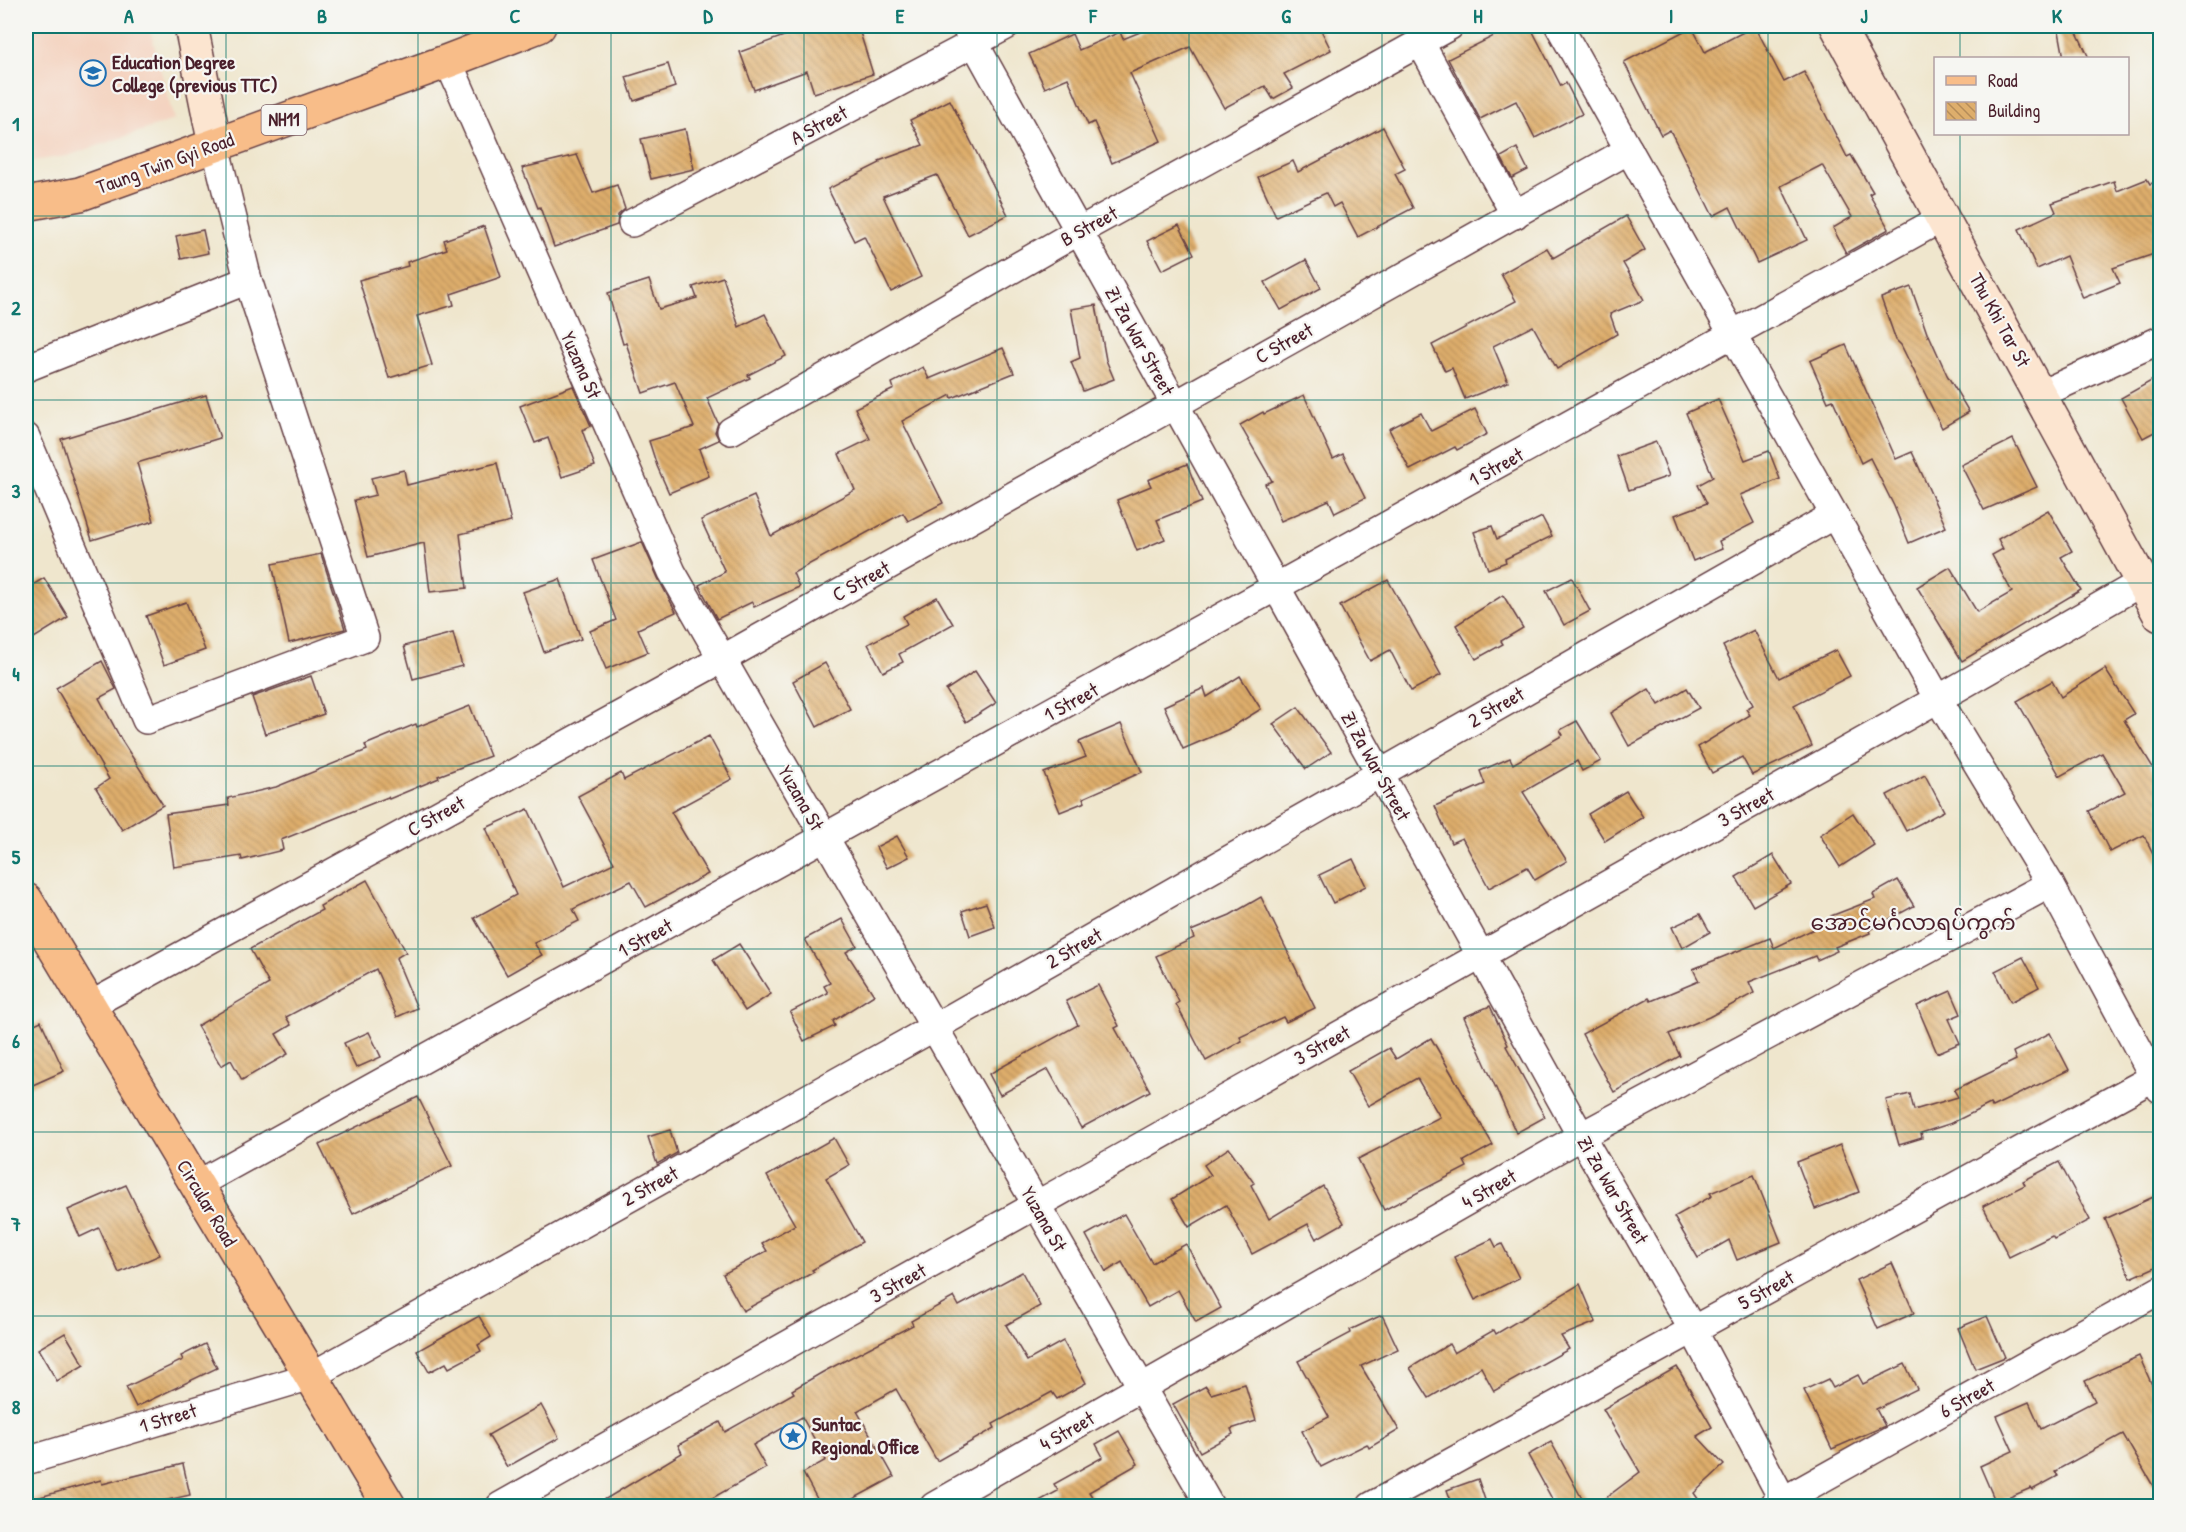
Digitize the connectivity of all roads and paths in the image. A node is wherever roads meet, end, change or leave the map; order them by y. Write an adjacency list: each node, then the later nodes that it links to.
1 (190, 26): 10 (street)
2 (539, 26): 9 (main road, Taung Twin Gyi Road / NH11)
3 (1006, 26): 7 (street, A Street)
4 (1450, 26): 8 (street, B Street)
5 (1559, 26): 11 (street)
6 (1837, 26): 14 (street, Thu Khi Tar St)
7 (970, 34): 15 (street, A Street); 16 (street, Zi Za War Street)
8 (1420, 42): 13 (street); 16 (street, B Street)
9 (448, 61): 10 (main road, Taung Twin Gyi Road / NH11); 29 (street, Yuzana St)
10 (216, 145): 12 (main road, Taung Twin Gyi Road / NH11); 17 (street)
11 (1629, 150): 13 (street, C Street); 18 (street)
12 (26, 204)
13 (1515, 215): 22 (street, C Street)
14 (1944, 217): 18 (street, 1 Street); 21 (street, Thu Khi Tar St)
15 (632, 223)
16 (1079, 231): 22 (street, Zi Za War Street); 23 (street, B Street)
17 (248, 280): 20 (street); 24 (street)
18 (1733, 335): 25 (street); 27 (street, 1 Street)
19 (2160, 340): 21 (street)
20 (26, 368)
21 (2041, 394): 26 (street, Thu Khi Tar St)
22 (1175, 404): 27 (street, Zi Za War Street); 29 (street, C Street)
23 (731, 431)
24 (26, 437)
25 (1834, 515): 30 (street); 31 (street, 2 Street)
26 (2142, 582): 28 (street, Thu Khi Tar St); 30 (street, 3 Street)
27 (1277, 588): 31 (street, Zi Za War Street); 32 (street, 1 Street)
28 (2160, 615)
29 (722, 660): 32 (street, Yuzana St); 36 (street, C Street)
30 (1938, 699): 33 (street); 35 (street, 3 Street)
31 (1380, 773): 35 (street, Zi Za War Street); 37 (street, 2 Street)
32 (825, 839): 37 (street, Yuzana St); 40 (street, 1 Street)
33 (2050, 884): 38 (street); 39 (street, 4 Street)
34 (26, 900): 36 (main road, Circular Road)
35 (1481, 956): 39 (street, Zi Za War Street); 41 (street, 3 Street)
36 (89, 1006): 40 (main road, Circular Road)
37 (933, 1028): 41 (street, Yuzana St); 44 (street, 2 Street)
38 (2158, 1080): 43 (street, 5 Street)
39 (1581, 1136): 43 (street, Zi Za War Street); 45 (street, 4 Street)
40 (196, 1185): 44 (main road, Circular Road)
41 (1036, 1206): 45 (street, Yuzana St); 49 (street, 3 Street)
42 (2160, 1290): 47 (street, 6 Street)
43 (1693, 1330): 47 (street, Zi Za War Street); 52 (street, 5 Street)
44 (311, 1376): 46 (street, 1 Street); 48 (main road, Circular Road)
45 (1142, 1388): 50 (street, 4 Street); 51 (street, Yuzana St)
46 (26, 1461)
47 (1781, 1505)
48 (389, 1506)
49 (500, 1506)
50 (934, 1506)
51 (1210, 1506)
52 (1371, 1506)

